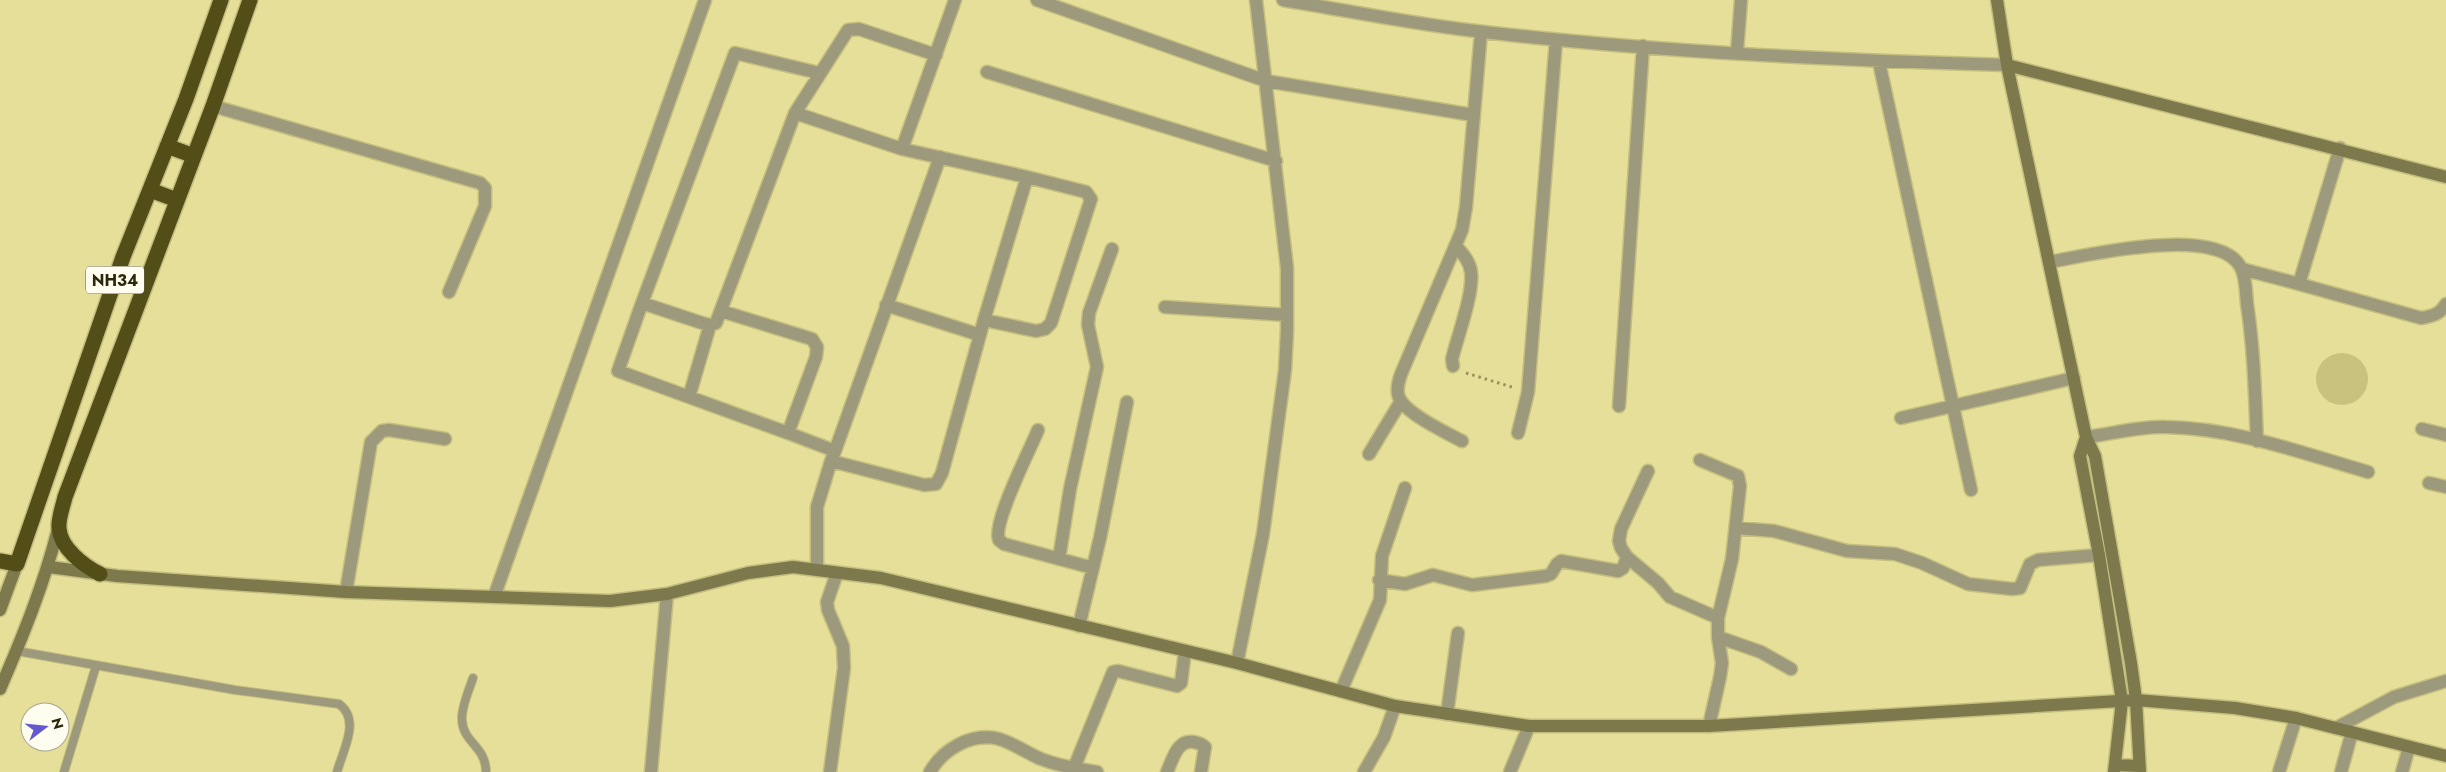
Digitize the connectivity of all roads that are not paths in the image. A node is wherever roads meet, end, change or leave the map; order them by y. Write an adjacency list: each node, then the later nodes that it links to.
1 (221, 0): 23 (highway, NH34)
2 (250, 0): 20 (highway, NH34)
3 (705, 0): 89 (street)
4 (955, 0): 14 (street)
5 (1037, 0): 19 (street)
6 (1256, 0): 19 (street)
7 (1283, 0): 10 (street)
8 (1741, 0): 13 (street)
9 (1997, 0): 16 (street)
10 (1481, 32): 11 (street); 22 (street)
11 (1556, 40): 12 (street); 59 (street)
12 (1643, 46): 13 (street); 53 (street)
13 (1737, 52): 15 (street)
14 (936, 54): 18 (street); 25 (street)
15 (1879, 62): 16 (street); 54 (street)
16 (2007, 66): 24 (street); 35 (street)
17 (987, 72): 28 (street)
18 (820, 73): 21 (street); 39 (street)
19 (1266, 81): 22 (street); 28 (street)
20 (213, 106): 26 (highway, NH34); 38 (street)
21 (795, 113): 25 (street); 43 (street)
22 (1473, 115): 33 (street)
23 (167, 146): 26 (highway); 31 (highway, NH34)
24 (2340, 148): 30 (street); 37 (street)
25 (902, 149): 27 (street)
26 (194, 156): 32 (highway, NH34)
27 (940, 157): 29 (street); 40 (street)
28 (1276, 161): 44 (street)
29 (1026, 177): 45 (street); 45 (street)
30 (2446, 177)
31 (150, 190): 32 (highway); 80 (highway, NH34)
32 (177, 200): 75 (highway, NH34)
33 (1456, 246): 48 (street); 51 (street)
34 (1112, 249): 78 (street)
35 (2050, 262): 36 (street); 49 (street)
36 (2242, 269): 37 (street); 64 (street)
37 (2299, 284): 41 (street)
38 (449, 292)
39 (642, 303): 46 (street); 50 (street)
40 (886, 304): 47 (street); 66 (street)
41 (2446, 304)
42 (1165, 307): 44 (street)
43 (721, 310): 46 (street); 58 (street)
44 (1288, 315): 97 (street)
45 (984, 320): 47 (street)
46 (710, 325): 50 (street)
47 (980, 335): 66 (street)
48 (1453, 366)
49 (2074, 378): 54 (street); 61 (street)
50 (688, 397): 58 (street)
51 (1401, 401): 63 (street); 65 (street)
52 (1127, 402): 82 (street)
53 (1619, 406)
54 (1952, 406): 55 (street); 73 (street)
55 (1901, 418)
56 (2422, 429): 60 (street)
57 (1038, 430): 78 (street)
58 (788, 433): 66 (street)
59 (1518, 433)
60 (2446, 435)
61 (2086, 437): 64 (street); 76 (street); 104 (street)
62 (445, 439): 87 (street)
63 (1462, 441)
64 (2257, 441): 69 (street)
65 (1369, 454)
66 (833, 456): 83 (street)
67 (1700, 460): 74 (street)
68 (1648, 471): 77 (street)
69 (2368, 472)
70 (2429, 483): 71 (street)
71 (2446, 487)
72 (1405, 488): 86 (street)
73 (1971, 490)
74 (1736, 528): 76 (street); 91 (street)
75 (58, 529): 81 (street); 85 (highway)
76 (2099, 554): 105 (street)
77 (1627, 558): 86 (street); 91 (street)
78 (1059, 559): 82 (street)
79 (0, 561): 80 (highway)
80 (17, 564): 90 (street)
81 (49, 567): 85 (street); 95 (street)
82 (1093, 568): 92 (street)
83 (817, 570): 84 (street); 88 (street)
84 (836, 573): 92 (street); 122 (street)
85 (100, 574): 87 (street)
86 (1380, 580): 103 (street)
87 (346, 592): 89 (street)
88 (667, 594): 89 (street); 121 (street)
89 (494, 597)
90 (0, 610)
91 (1718, 618): 94 (street)
92 (1079, 626): 96 (street)
93 (1458, 633): 107 (street)
94 (1718, 637): 99 (street); 110 (street)
95 (17, 651): 98 (lane); 102 (street)
96 (1185, 651): 97 (street); 115 (street)
97 (1237, 663): 103 (street)
98 (96, 666): 118 (lane); 119 (lane)
99 (1791, 668)
100 (473, 678): 120 (lane)
101 (2446, 681): 111 (street)
102 (0, 689)
103 (1341, 691): 106 (street)
104 (2136, 700): 105 (street); 108 (street); 117 (street)
105 (2122, 701): 110 (street); 116 (street)
106 (1395, 706): 107 (street); 127 (street)
107 (1447, 714): 109 (street)
108 (2296, 718): 111 (street); 129 (street)
109 (1529, 726): 110 (street); 128 (street)
110 (1709, 726)
111 (2336, 728): 112 (street)
112 (2352, 732): 113 (street); 130 (street)
113 (2409, 747): 114 (street); 131 (street)
114 (2446, 756)
115 (1074, 768): 123 (street); 124 (street)
116 (2114, 768): 117 (street)
117 (2140, 769)
118 (64, 772)
119 (337, 772)
120 (486, 772)
121 (651, 772)
122 (830, 772)
123 (930, 772)
124 (1097, 772)
125 (1167, 772): 126 (street)
126 (1201, 772)
127 (1364, 772)
128 (1510, 772)
129 (2279, 772)
130 (2341, 772)
131 (2402, 772)

